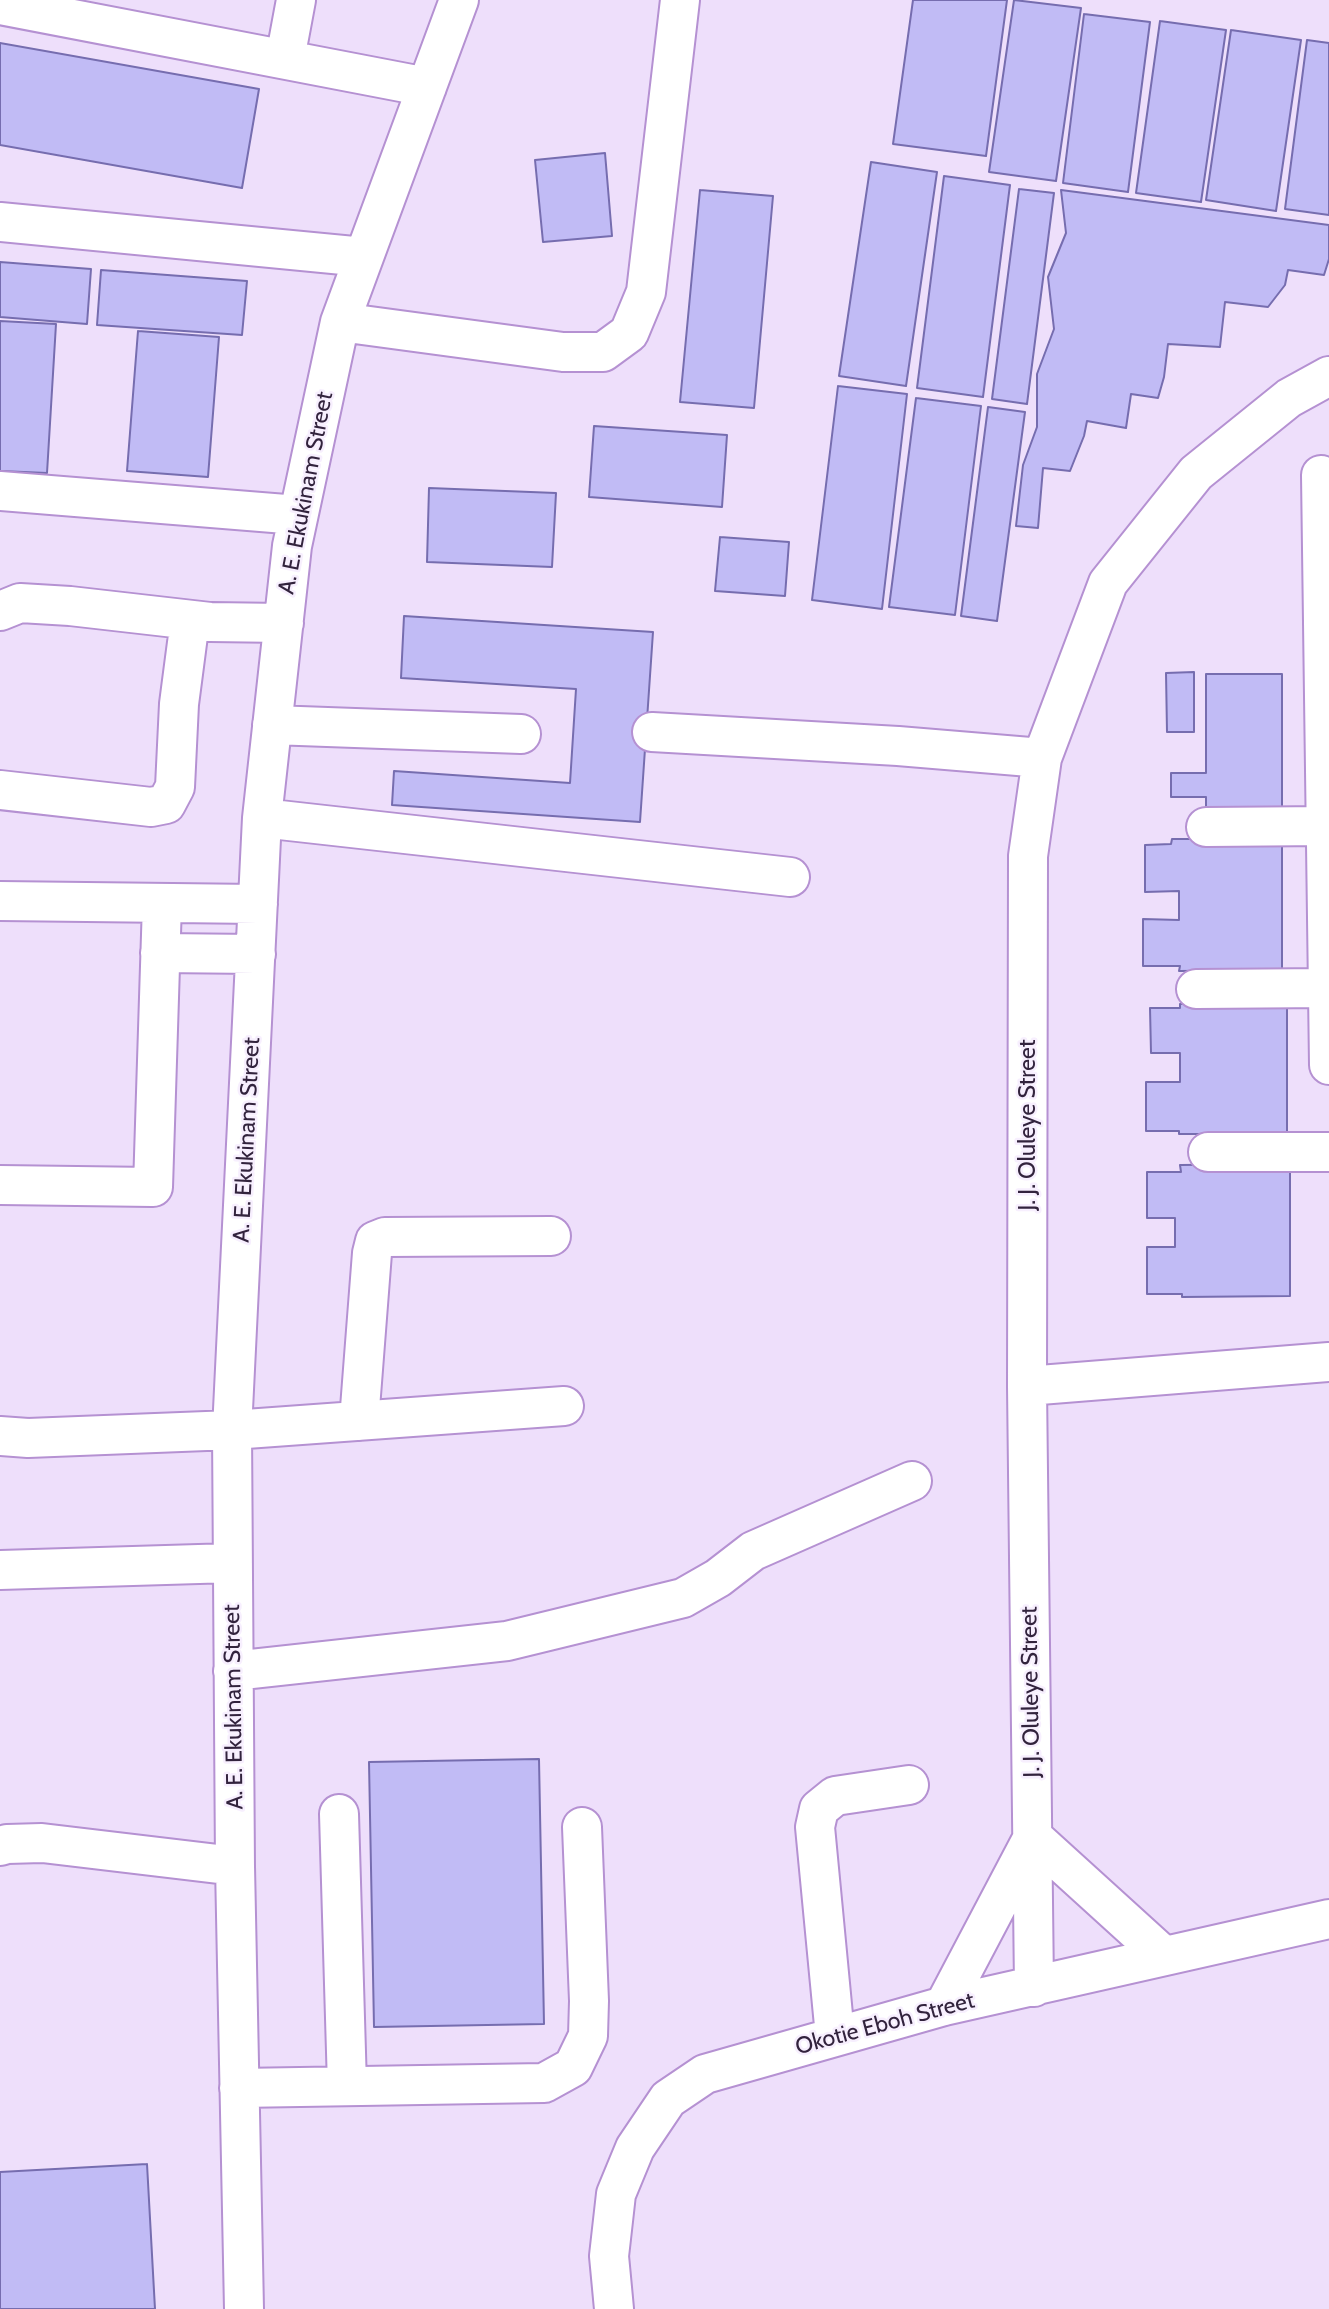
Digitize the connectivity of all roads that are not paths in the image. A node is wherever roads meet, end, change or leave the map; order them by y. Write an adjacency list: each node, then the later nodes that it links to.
1 (296, 0): 5 (street)
2 (459, 0): 6 (street, A. E. Ekukinam Street)
3 (680, 0): 9 (street)
4 (0, 5): 5 (street)
5 (285, 60): 6 (street)
6 (427, 87): 8 (street, A. E. Ekukinam Street)
7 (0, 222): 8 (street)
8 (364, 257): 9 (street, A. E. Ekukinam Street)
9 (340, 322): 13 (street, A. E. Ekukinam Street)
10 (1329, 376): 21 (street, J. J. Oluleye Street)
11 (1321, 475): 17 (street)
12 (0, 491): 13 (street)
13 (298, 515): 16 (street, A. E. Ekukinam Street)
14 (0, 611): 15 (street)
15 (190, 620): 16 (street); 22 (street)
16 (284, 623): 18 (street, A. E. Ekukinam Street)
17 (1327, 690): 24 (street)
18 (272, 725): 20 (street); 23 (street, A. E. Ekukinam Street)
19 (652, 732): 21 (street)
20 (521, 734)
21 (1041, 758): 40 (street, J. J. Oluleye Street)
22 (0, 790)
23 (262, 818): 26 (street); 29 (street, A. E. Ekukinam Street)
24 (1326, 826): 25 (street); 32 (street)
25 (1206, 827)
26 (790, 877)
27 (0, 901): 28 (street)
28 (162, 902): 29 (street); 30 (street)
29 (258, 904): 31 (street, A. E. Ekukinam Street)
30 (160, 953): 31 (street); 37 (street)
31 (256, 954): 43 (street, A. E. Ekukinam Street)
32 (1328, 988): 33 (street); 34 (street)
33 (1196, 989)
34 (1329, 1065)
35 (1208, 1152): 36 (street)
36 (1329, 1152)
37 (0, 1185)
38 (551, 1236): 42 (street)
39 (1329, 1362): 40 (street)
40 (1027, 1387): 52 (street, J. J. Oluleye Street)
41 (564, 1406): 42 (street)
42 (359, 1421): 43 (street)
43 (232, 1430): 44 (street); 46 (street, A. E. Ekukinam Street)
44 (0, 1436)
45 (912, 1481): 48 (street)
46 (232, 1563): 47 (street); 48 (street, A. E. Ekukinam Street)
47 (0, 1570)
48 (233, 1671): 54 (street, A. E. Ekukinam Street)
49 (909, 1785): 59 (street)
50 (339, 1814): 60 (street)
51 (582, 1827): 60 (street)
52 (1033, 1837): 56 (street); 57 (street, J. J. Oluleye Street); 58 (street)
53 (0, 1846): 54 (street)
54 (235, 1866): 61 (street, A. E. Ekukinam Street)
55 (1329, 1919): 56 (street, Okotie Eboh Street)
56 (1164, 1956): 57 (street, Okotie Eboh Street)
57 (1034, 1987): 58 (street, Okotie Eboh Street)
58 (944, 2006): 59 (street, Okotie Eboh Street)
59 (835, 2036): 63 (street, Okotie Eboh Street)
60 (347, 2086): 61 (street)
61 (239, 2088): 62 (street, A. E. Ekukinam Street)
62 (244, 2309)
63 (614, 2309)

